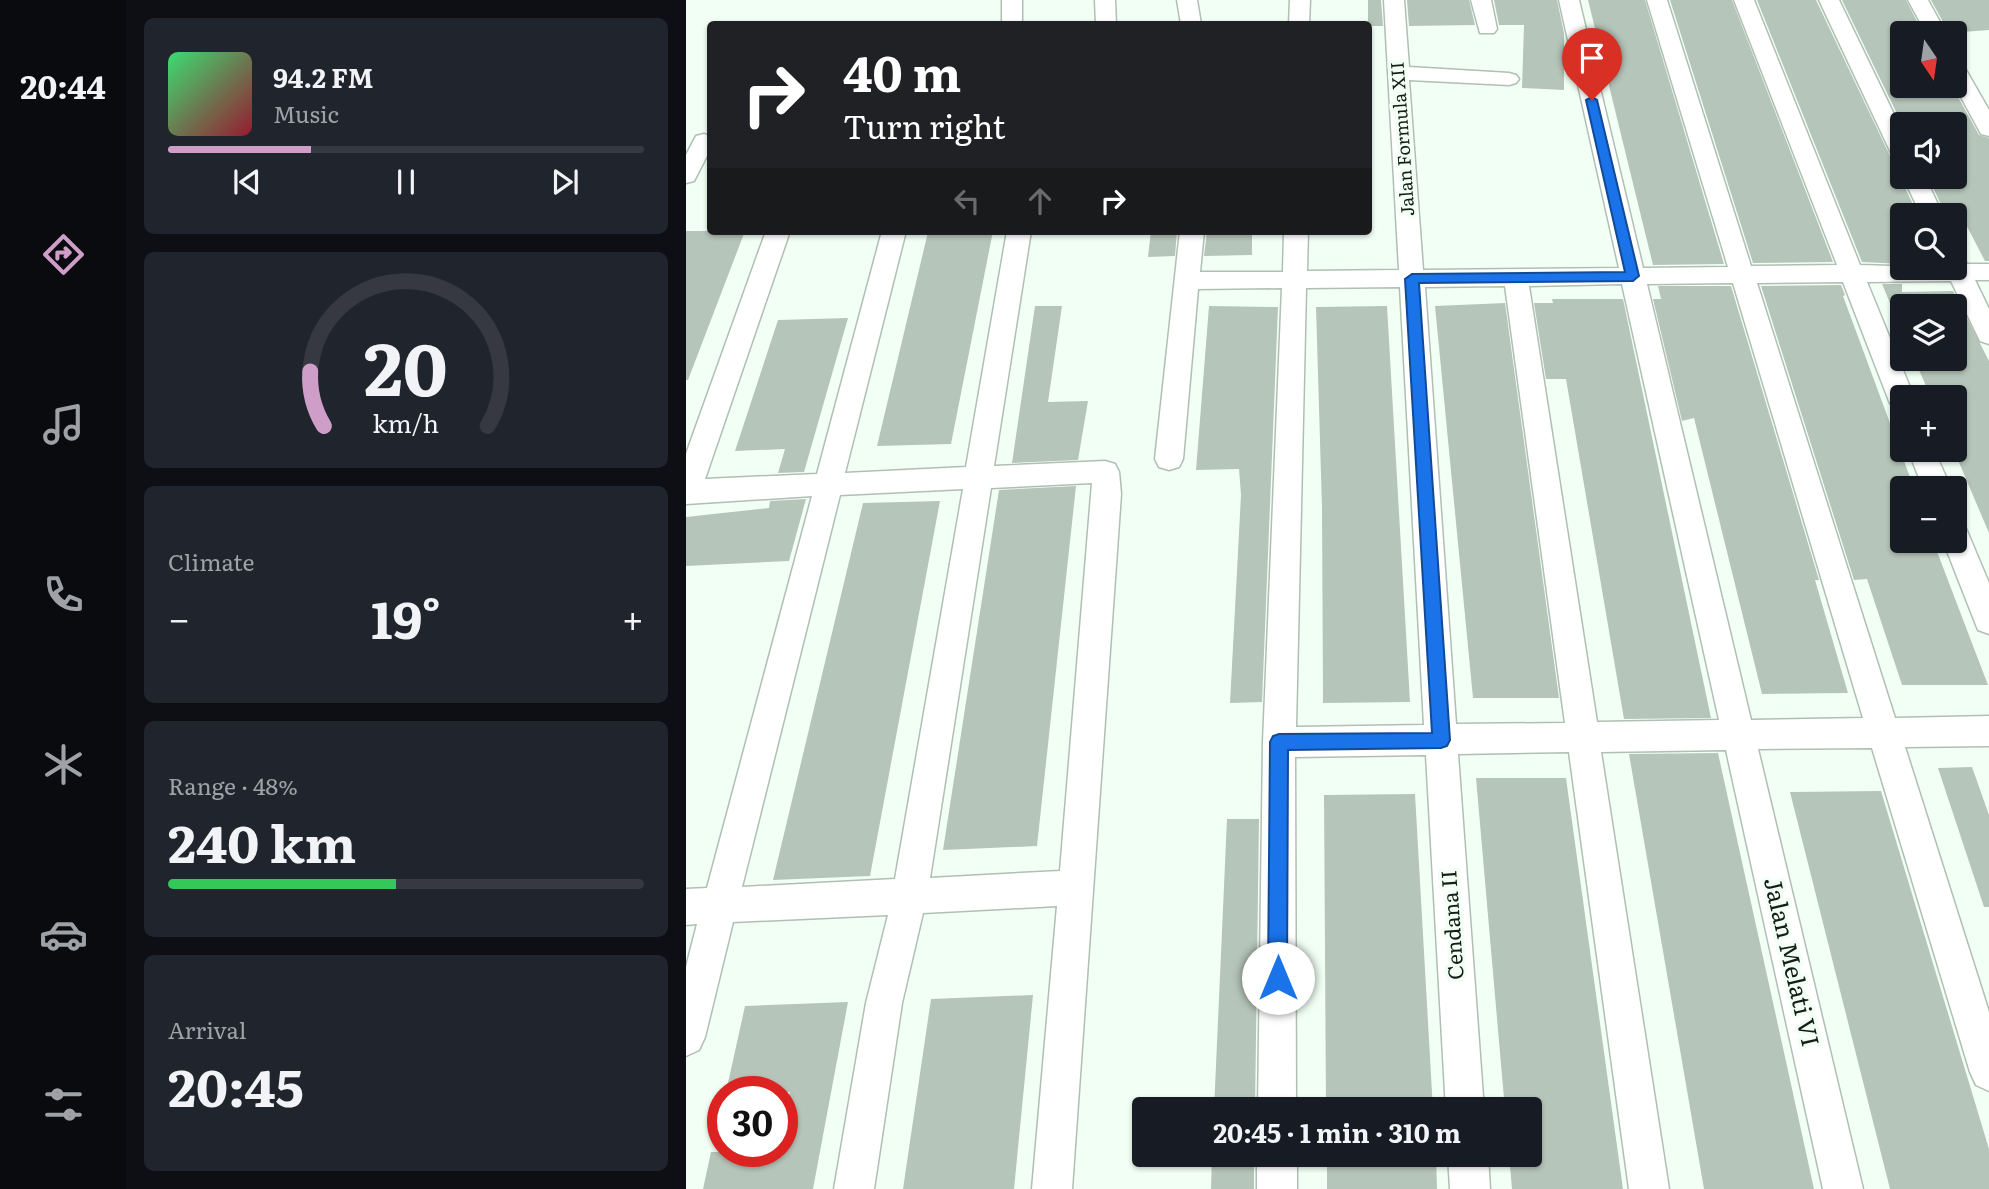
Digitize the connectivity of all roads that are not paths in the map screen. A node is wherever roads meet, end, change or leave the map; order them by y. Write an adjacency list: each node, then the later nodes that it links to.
1 (1012, 0): 12 (street)
2 (1105, 0): 13 (street)
3 (1187, 0): 14 (street)
4 (1300, 0): 15 (street)
5 (1394, 0): 18 (street, Jalan Formula XII)
6 (1481, 0): 17 (street)
7 (1569, 0): 35 (street, Jalan Melati VI)
8 (1657, 0): 34 (street)
9 (1744, 0): 33 (street)
10 (1829, 0): 21 (street)
11 (1918, 0): 16 (street)
12 (1013, 21)
13 (1107, 21)
14 (1190, 21)
15 (1300, 21)
16 (1929, 21)
17 (1487, 29)
18 (1398, 74): 19 (street); 37 (street, Jalan Formula XII)
19 (1510, 79)
20 (1967, 89): 22 (street)
21 (1890, 128)
22 (1989, 129)
23 (704, 141): 24 (street)
24 (686, 176)
25 (777, 235): 46 (street)
26 (893, 235): 45 (street)
27 (1018, 235): 44 (street)
28 (1192, 235): 40 (street)
29 (1296, 235): 38 (street)
30 (1967, 269): 32 (street)
31 (1890, 272): 33 (street)
32 (1989, 272)
33 (1852, 274): 34 (street); 42 (street)
34 (1743, 275): 35 (street); 50 (street)
35 (1633, 276): 36 (street); 51 (street, Jalan Melati VI)
36 (1516, 278): 37 (street); 52 (street)
37 (1412, 279): 38 (street); 53 (street, Jalan Formula XII)
38 (1295, 280): 40 (street); 54 (street)
39 (1963, 280): 41 (street)
40 (1187, 281): 43 (street)
41 (1989, 335)
42 (1896, 385)
43 (1169, 459)
44 (978, 478): 45 (street); 55 (street); 56 (street)
45 (829, 485): 46 (street); 57 (street)
46 (686, 492)
47 (1962, 553): 48 (street)
48 (1989, 621)
49 (1989, 731): 50 (street)
50 (1885, 733): 51 (street); 60 (street)
51 (1738, 735): 52 (street); 70 (street, Jalan Melati VI)
52 (1583, 738): 53 (street); 69 (street)
53 (1441, 740): 54 (street); 62 (street, Cendana II)
54 (1279, 742): 61 (street)
55 (1075, 888): 56 (street); 66 (street)
56 (910, 895): 57 (street); 65 (street)
57 (720, 905): 58 (street); 59 (street)
58 (686, 906)
59 (686, 1037)
60 (1989, 1072)
61 (1277, 1097)
62 (1464, 1097)
63 (1277, 1167): 67 (street)
64 (1469, 1167): 68 (street)
65 (854, 1189)
66 (1052, 1189)
67 (1277, 1189)
68 (1470, 1189)
69 (1649, 1189)
70 (1843, 1189)

